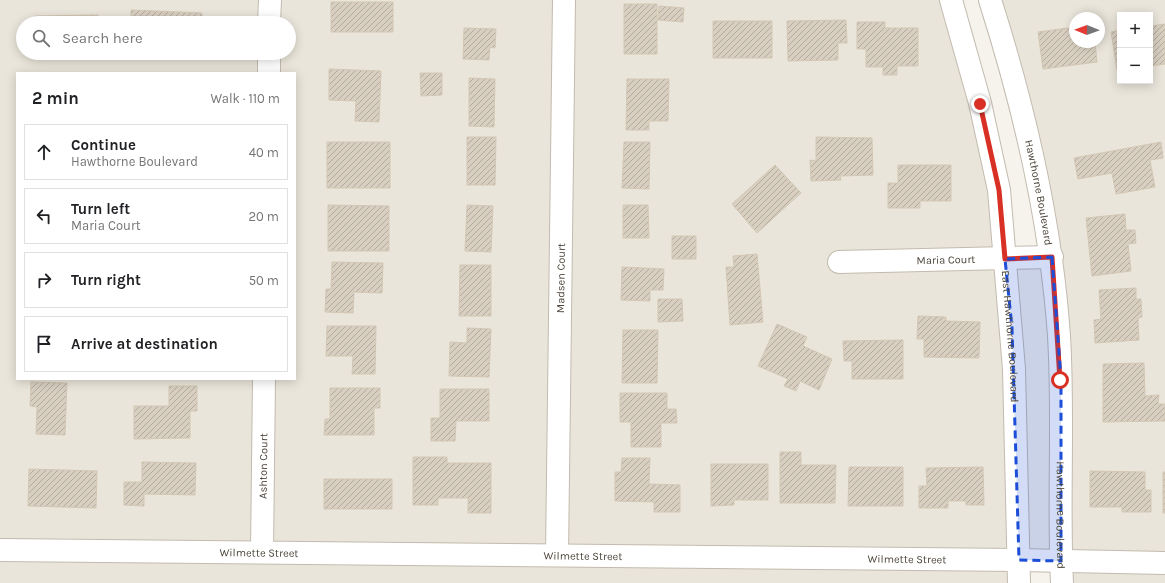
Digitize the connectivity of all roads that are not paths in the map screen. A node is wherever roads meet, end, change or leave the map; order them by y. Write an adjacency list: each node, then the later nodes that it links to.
1 (270, 0): 5 (street)
2 (564, 0): 14 (street, Madsen Court)
3 (951, 0): 9 (street, East Hawthorne Boulevard)
4 (990, 0): 8 (street, Hawthorne Boulevard)
5 (269, 16)
6 (269, 60): 7 (street)
7 (269, 72)
8 (1052, 257): 9 (street, Maria Court); 16 (street, Hawthorne Boulevard)
9 (1005, 259): 10 (street, Maria Court); 15 (street, East Hawthorne Boulevard)
10 (839, 262)
11 (264, 380): 13 (street, Ashton Court)
12 (0, 550): 13 (street, Wilmette Street)
13 (262, 552): 14 (street, Wilmette Street)
14 (557, 555): 15 (street, Wilmette Street)
15 (1019, 560): 16 (street, Wilmette Street); 18 (street, East Hawthorne Boulevard)
16 (1061, 561): 17 (street, Wilmette Street); 19 (street, Hawthorne Boulevard)
17 (1165, 563)
18 (1019, 583)
19 (1062, 583)

